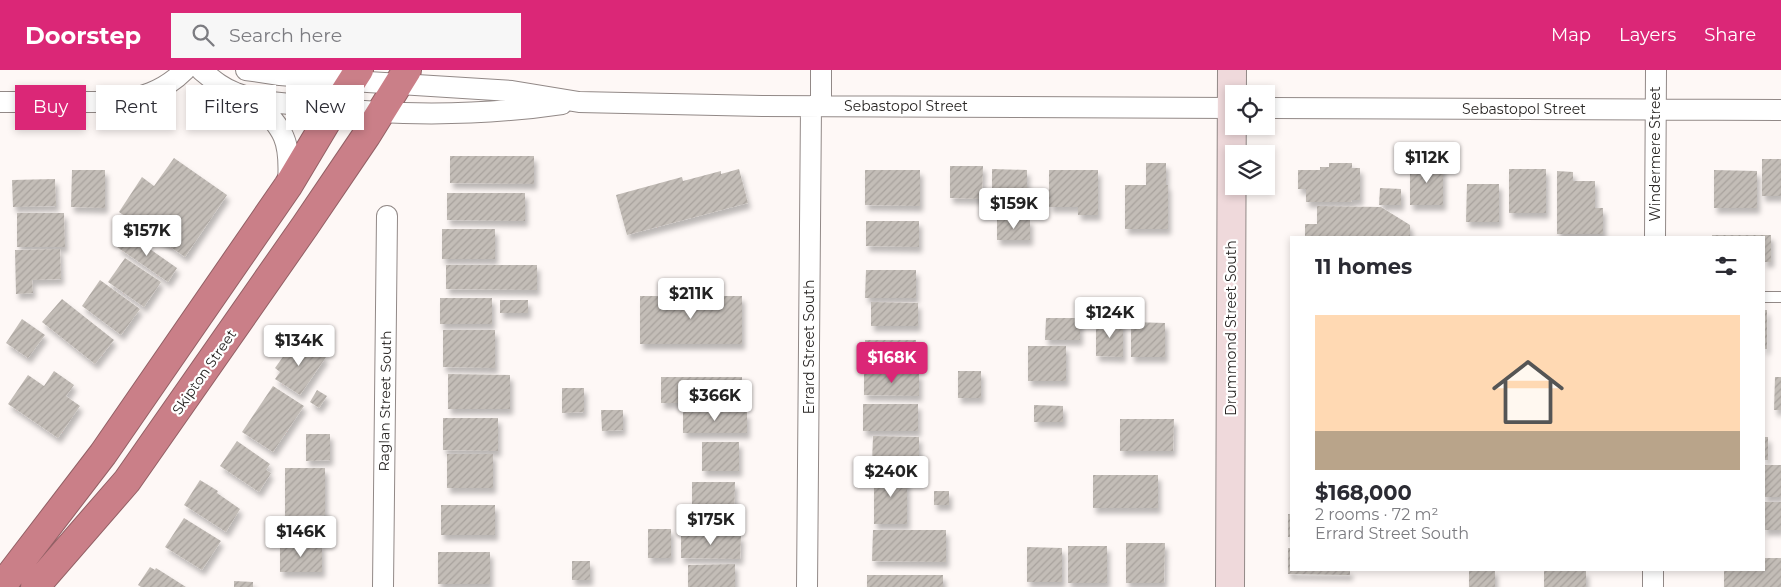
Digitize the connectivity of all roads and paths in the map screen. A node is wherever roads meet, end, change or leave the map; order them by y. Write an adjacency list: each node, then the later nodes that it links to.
1 (185, 70): 11 (street)
2 (201, 70): 9 (street, Sebastopol Street)
3 (246, 70): 7 (street, Sebastopol Street)
4 (821, 70): 13 (street, Errard Street South)
5 (1232, 70): 10 (main road, Drummond Street South)
6 (1656, 70): 16 (street, Windermere Street)
7 (355, 76): 8 (street, Sebastopol Street)
8 (403, 76): 12 (street, Sebastopol Street); 19 (highway, Skipton Street)
9 (221, 85)
10 (1232, 85)
11 (0, 102)
12 (579, 102): 13 (street, Sebastopol Street); 19 (street, Sebastopol Street)
13 (816, 106): 14 (street, Sebastopol Street); 33 (street, Errard Street South)
14 (1225, 108)
15 (1275, 108): 16 (street, Sebastopol Street)
16 (1655, 110): 17 (street, Sebastopol Street); 25 (street, Windermere Street)
17 (1781, 110)
18 (364, 111): 19 (street, Sebastopol Street)
19 (382, 112): 31 (highway, Skipton Street)
20 (276, 123): 23 (street)
21 (321, 130): 23 (highway)
22 (1233, 135): 34 (main road, Drummond Street South)
23 (288, 186): 28 (highway)
24 (387, 216): 32 (street, Raglan Street South)
25 (1655, 236)
26 (1765, 297): 27 (lane)
27 (1781, 297)
28 (12, 562): 30 (highway)
29 (1653, 571): 35 (street)
30 (2, 587)
31 (35, 587)
32 (383, 587)
33 (807, 587)
34 (1230, 587)
35 (1653, 587)

